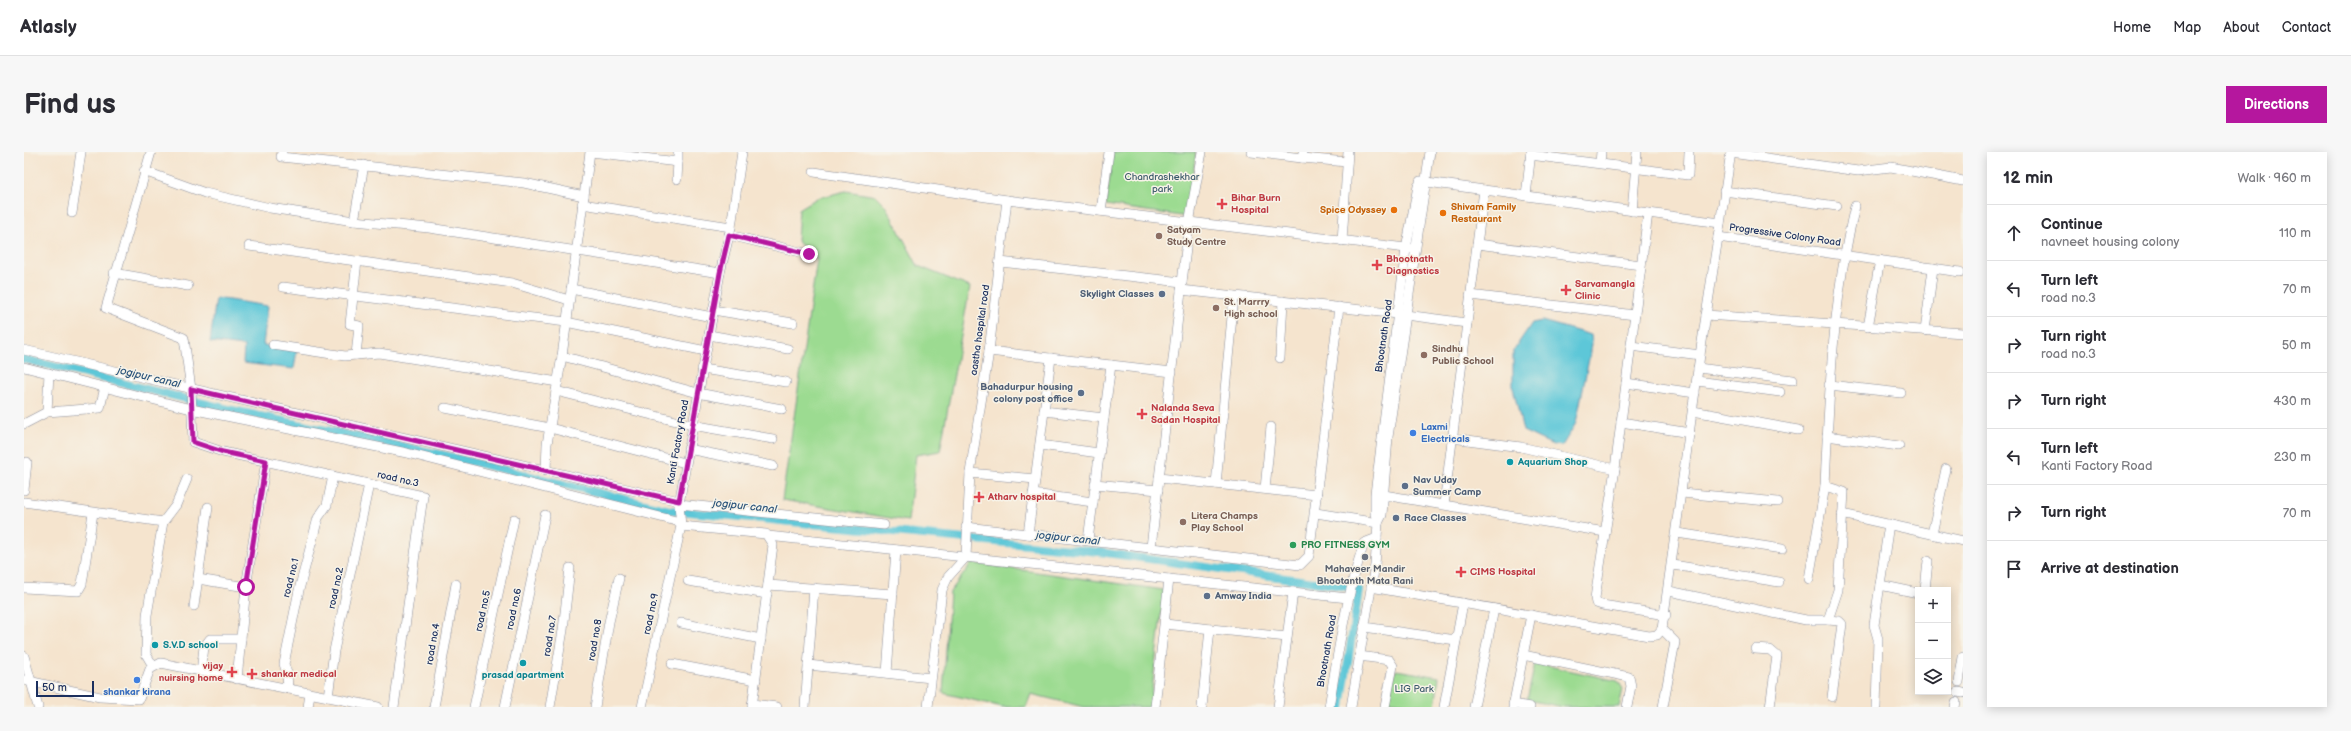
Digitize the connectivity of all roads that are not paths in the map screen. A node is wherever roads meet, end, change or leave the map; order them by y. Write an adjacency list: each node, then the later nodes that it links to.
1 (81, 152): 39 (street)
2 (150, 152): 25 (street)
3 (282, 152): 23 (street)
4 (590, 152): 20 (street); 33 (street)
5 (678, 152): 20 (street)
6 (742, 152): 44 (street, Kanti Factory Road)
7 (1108, 152): 38 (street)
8 (1202, 152): 42 (street)
9 (1250, 152): 18 (street)
10 (1348, 152): 21 (street)
11 (1424, 152): 28 (street, Bhootnath Road)
12 (1430, 152): 28 (street, Bhootnath Road)
13 (1601, 152): 22 (street)
14 (1637, 152): 24 (street)
15 (1689, 152): 24 (street)
16 (1731, 152): 29 (street); 31 (street)
17 (1530, 153): 19 (street); 32 (street)
18 (1302, 155): 21 (street)
19 (1571, 156): 22 (street)
20 (678, 162): 27 (street)
21 (1347, 162): 46 (street)
22 (1600, 163): 24 (street)
23 (364, 165): 33 (street); 41 (street)
24 (1635, 168): 37 (street)
25 (144, 171): 41 (street); 59 (street)
26 (814, 172): 34 (street)
27 (677, 179)
28 (1422, 181): 30 (street); 49 (street, Bhootnath Road)
29 (1963, 181)
30 (1484, 190): 32 (street); 47 (street)
31 (1724, 191): 35 (street); 43 (street)
32 (1526, 196): 37 (street)
33 (583, 200): 44 (street); 50 (street)
34 (1007, 200): 38 (street); 55 (street, aastha hospital road)
35 (1837, 206)
36 (1855, 206): 52 (street)
37 (1632, 210): 40 (street)
38 (1101, 211): 42 (street)
39 (72, 213)
40 (1648, 213): 43 (street); 56 (street)
41 (354, 221): 50 (street)
42 (1190, 223): 46 (street); 62 (street)
43 (1720, 223): 45 (street)
44 (730, 231): 51 (street); 60 (street, Kanti Factory Road)
45 (1718, 237): 52 (street, Progressive Colony Road); 74 (street)
46 (1342, 241): 49 (street)
47 (1477, 244): 56 (street); 65 (street)
48 (249, 246): 54 (street)
49 (1410, 249): 72 (street, Bhootnath Road)
50 (576, 251): 60 (street); 64 (street)
51 (809, 254)
52 (1846, 255): 53 (street, Progressive Colony Road); 78 (street)
53 (1880, 260): 57 (street, Progressive Colony Road); 79 (street)
54 (357, 261): 66 (street); 68 (street)
55 (1000, 262): 62 (street); 88 (street, aastha hospital road)
56 (1641, 265): 73 (street)
57 (1933, 268): 58 (street, Progressive Colony Road); 80 (street)
58 (1960, 272)
59 (114, 273): 61 (street); 107 (street)
60 (720, 273): 71 (street, Kanti Factory Road)
61 (188, 286)
62 (1182, 286): 67 (street); 98 (street)
63 (283, 287): 66 (street)
64 (571, 289): 68 (street); 71 (street)
65 (1470, 295): 73 (street); 77 (street)
66 (352, 296): 75 (street); 89 (street)
67 (1234, 296): 69 (street); 147 (street)
68 (569, 300): 75 (street)
69 (1283, 301): 70 (street); 93 (street)
70 (1339, 307): 72 (street); 154 (street)
71 (713, 313): 76 (street); 82 (street, Kanti Factory Road)
72 (1403, 314): 77 (street); 155 (street, Bhootnath Road)
73 (1635, 315): 84 (street)
74 (1706, 315): 78 (street); 90 (street)
75 (566, 322): 87 (street); 91 (street)
76 (793, 323)
77 (1467, 323): 127 (street)
78 (1834, 324): 79 (street); 104 (street)
79 (1868, 327): 80 (street)
80 (1925, 331): 81 (street)
81 (1963, 333)
82 (709, 335): 85 (street); 87 (street, Kanti Factory Road)
83 (273, 345): 89 (street)
84 (1631, 346): 90 (street); 103 (street)
85 (788, 349)
86 (24, 350): 107 (street)
87 (706, 351): 97 (street, Kanti Factory Road)
88 (988, 351): 92 (street); 140 (street, aastha hospital road)
89 (356, 355): 105 (street)
90 (1700, 355): 96 (street)
91 (562, 356): 105 (street); 109 (street)
92 (1051, 358): 94 (street); 115 (street)
93 (1280, 358)
94 (1110, 365): 98 (street); 118 (street)
95 (24, 367): 99 (street)
96 (1698, 368): 100 (street); 101 (street)
97 (702, 369): 102 (street); 109 (street, Kanti Factory Road)
98 (1172, 372): 142 (street)
99 (48, 373): 106 (street); 117 (street)
100 (1792, 380)
101 (1697, 381): 108 (street); 110 (street)
102 (786, 382)
103 (1626, 383): 110 (street); 119 (street)
104 (1829, 385): 111 (street); 126 (street)
105 (557, 386): 121 (street); 123 (street)
106 (105, 387): 112 (street); 117 (street)
107 (191, 392): 112 (street); 139 (street)
108 (1780, 392)
109 (698, 393): 114 (street); 121 (street, Kanti Factory Road)
110 (1695, 393): 116 (street)
111 (1902, 393)
112 (191, 407): 133 (street, road no.3); 168 (street)
113 (444, 408): 123 (street)
114 (782, 409)
115 (1044, 411): 118 (street); 129 (street)
116 (1693, 411): 124 (street); 125 (street)
117 (47, 412): 120 (street)
118 (1104, 418): 132 (street)
119 (1621, 422): 125 (street); 137 (street)
120 (24, 424)
121 (692, 425): 128 (street); 131 (street, Kanti Factory Road)
122 (1271, 426): 149 (street)
123 (550, 428): 135 (street); 139 (street)
124 (1798, 430)
125 (1690, 433): 152 (street)
126 (1827, 436): 130 (street); 148 (street)
127 (1452, 438): 137 (street); 160 (street)
128 (773, 439)
129 (1040, 445): 132 (street); 144 (street)
130 (1899, 446)
131 (688, 449): 135 (street, Kanti Factory Road); 136 (street)
132 (1099, 452): 146 (street)
133 (266, 461): 141 (street, road no.3); 197 (street)
134 (27, 462): 150 (street)
135 (685, 463): 159 (street, Kanti Factory Road)
136 (773, 466)
137 (1615, 469): 173 (street)
138 (1946, 469): 176 (street)
139 (546, 471): 159 (street)
140 (970, 472): 144 (street); 172 (street, aastha hospital road)
141 (333, 476): 145 (street, road no.3); 238 (street, road no.1)
142 (1159, 478): 147 (street); 151 (street)
143 (188, 479): 167 (street)
144 (1035, 479): 153 (street)
145 (370, 484): 241 (street, road no.2); 247 (street, road no.3)
146 (1095, 484): 151 (street); 157 (street)
147 (1216, 484): 149 (street)
148 (1825, 486): 164 (street); 191 (street)
149 (1265, 489): 154 (street)
150 (24, 490)
151 (1158, 490): 181 (street)
152 (1682, 493): 158 (street); 174 (street)
153 (1033, 494): 157 (street); 175 (street)
154 (1317, 495): 163 (street)
155 (1379, 495): 160 (street); 169 (street, Bhootnath Road)
156 (24, 502): 162 (street)
157 (1092, 502): 179 (street)
158 (1778, 502)
159 (679, 504): 168 (street, Kanti Factory Road); 171 (street)
160 (1444, 504): 173 (street)
161 (208, 507): 189 (street)
162 (93, 513): 167 (street); 200 (street)
163 (1316, 513): 169 (street); 181 (street)
164 (1842, 514): 170 (street); 213 (street)
165 (546, 515): 250 (street, road no.6)
166 (514, 519): 249 (street, road no.5)
167 (163, 522): 229 (street)
168 (680, 522): 177 (street); 253 (street, road no.9)
169 (1378, 523): 178 (street, Bhootnath Road)
170 (1889, 524): 176 (street); 196 (street)
171 (884, 525)
172 (966, 530): 175 (street); 184 (street, aastha hospital road)
173 (1605, 532): 212 (street)
174 (1677, 533): 182 (street); 186 (street)
175 (1028, 534): 179 (street)
176 (1932, 534): 180 (street)
177 (768, 536): 183 (street); 195 (street)
178 (1377, 538): 198 (street, Bhootnath Road); 207 (street, Bhootnath Road)
179 (1088, 540): 181 (street)
180 (1963, 541)
181 (1151, 547)
182 (1782, 549)
183 (896, 550): 184 (street); 206 (street)
184 (966, 553): 190 (street); 233 (street)
185 (1928, 561): 199 (street)
186 (1672, 565): 193 (street); 202 (street)
187 (570, 568): 251 (street, road no.7)
188 (619, 578): 252 (street, road no.8)
189 (198, 579): 197 (street); 209 (street)
190 (1169, 579): 203 (street); 215 (street)
191 (1808, 580)
192 (688, 581): 205 (street)
193 (1779, 582)
194 (456, 584): 248 (street, road no.4)
195 (768, 585): 201 (street); 205 (street)
196 (1880, 585): 204 (street); 269 (street)
197 (246, 587): 221 (street)
198 (1371, 587): 208 (street); 216 (street, Bhootnath Road)
199 (1925, 587)
200 (24, 588)
201 (814, 588): 206 (street); 230 (street)
202 (1669, 591): 212 (street); 213 (street)
203 (1293, 592): 207 (street); 219 (street)
204 (1915, 592)
205 (767, 594): 220 (street)
206 (893, 594): 232 (street)
207 (1349, 595): 260 (street, Bhootnath Road)
208 (1463, 603): 210 (street); 222 (street)
209 (194, 606)
210 (1494, 609): 211 (street); 264 (street)
211 (1531, 615): 218 (street); 224 (street)
212 (1666, 615): 218 (street)
213 (1828, 620): 240 (street)
214 (681, 623): 220 (street)
215 (1165, 624): 217 (street); 257 (street)
216 (1364, 627): 222 (street); 226 (street, Bhootnath Road)
217 (1210, 629): 219 (street); 258 (street)
218 (1662, 629): 267 (street)
219 (1287, 637): 259 (street)
220 (761, 638): 236 (street)
221 (241, 639): 231 (street); 234 (street)
222 (1456, 640): 263 (street)
223 (1755, 649): 268 (street)
224 (1523, 655): 243 (street); 266 (street)
225 (24, 656): 235 (street)
226 (1359, 656): 261 (street, Bhootnath Road); 262 (street)
227 (1963, 657): 237 (street)
228 (672, 664): 236 (street)
229 (157, 665): 231 (street); 235 (street)
230 (808, 665): 232 (street); 255 (street)
231 (201, 672): 234 (street)
232 (887, 673): 233 (street)
233 (931, 678): 256 (street)
234 (237, 679): 238 (street)
235 (28, 680): 244 (street)
236 (756, 680): 242 (street)
237 (1959, 682)
238 (288, 689): 239 (street)
239 (310, 694): 241 (street); 245 (street)
240 (1832, 697)
241 (330, 701): 246 (street)
242 (752, 706): 254 (street)
243 (1513, 706): 265 (street)
244 (38, 707)
245 (308, 707)
246 (378, 707)
247 (394, 707)
248 (434, 707)
249 (474, 707)
250 (505, 707)
251 (550, 707)
252 (595, 707)
253 (642, 707)
254 (777, 707)
255 (805, 707)
256 (928, 707)
257 (1156, 707)
258 (1202, 707)
259 (1278, 707)
260 (1329, 707)
261 (1351, 707)
262 (1385, 707)
263 (1444, 707)
264 (1474, 707)
265 (1530, 707)
266 (1627, 707)
267 (1662, 707)
268 (1770, 707)
269 (1876, 707)

